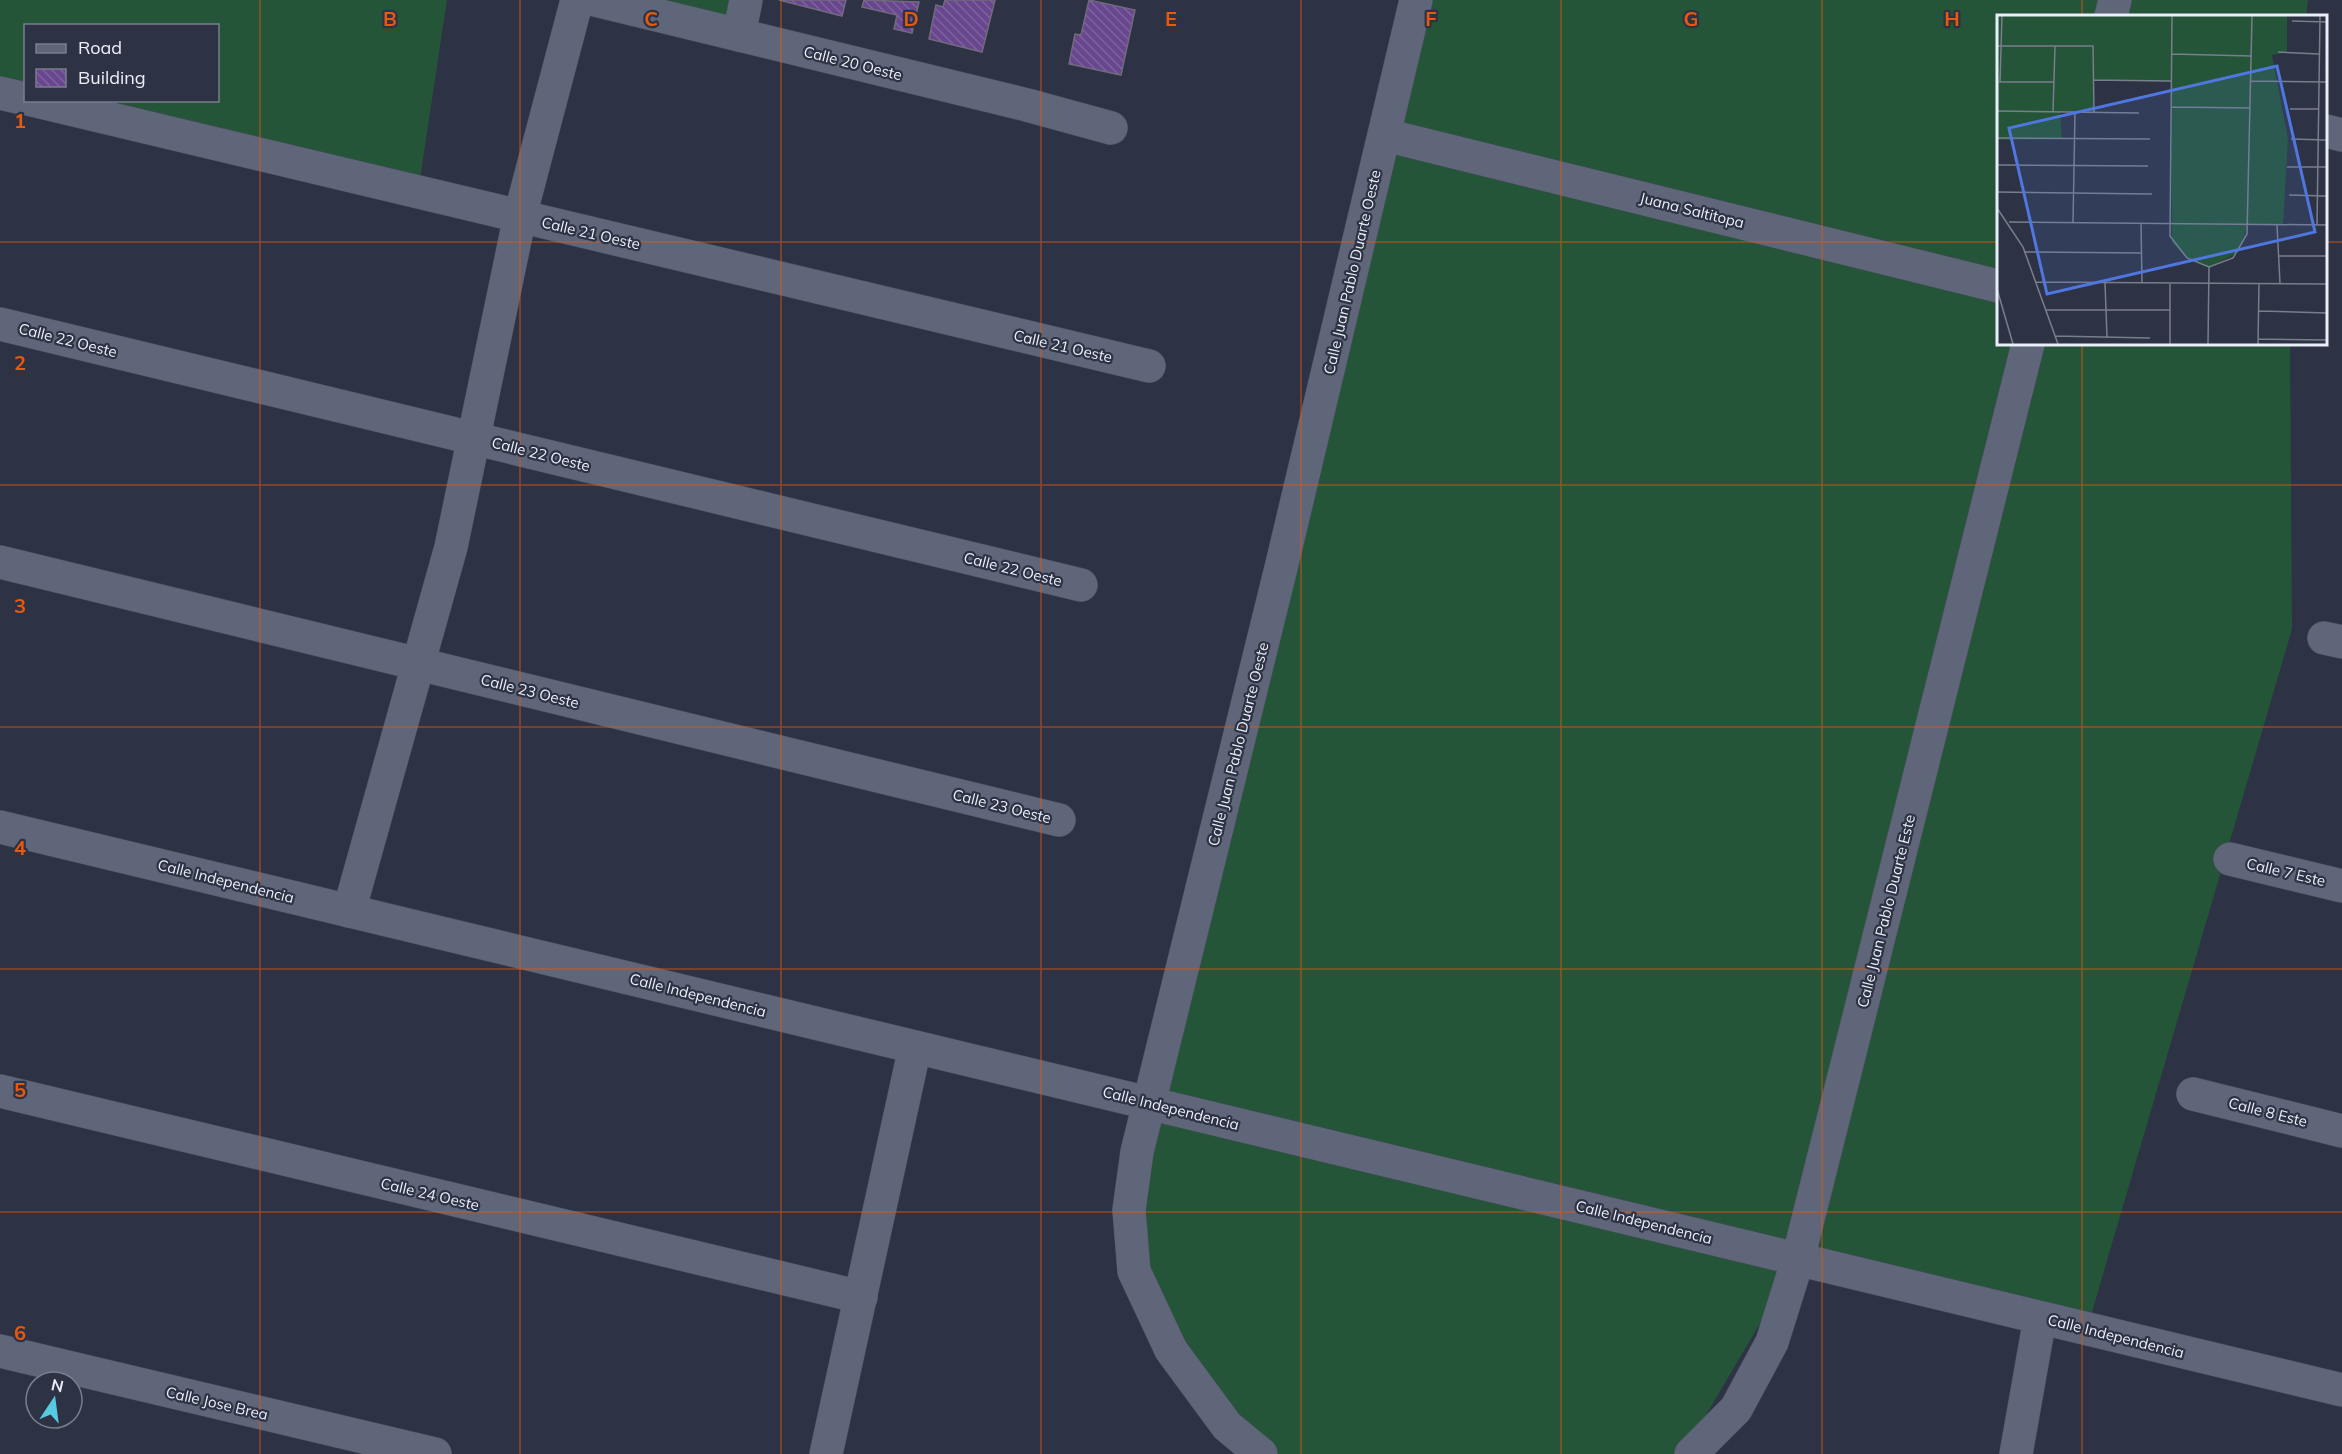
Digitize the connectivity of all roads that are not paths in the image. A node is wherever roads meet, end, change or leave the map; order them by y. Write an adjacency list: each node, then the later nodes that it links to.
1 (577, 0): 15 (street)
2 (595, 0): 7 (street, Calle 20 Oeste)
3 (746, 0): 7 (street)
4 (1416, 0): 13 (street, Calle Juan Pablo Duarte Oeste)
5 (2115, 0): 6 (street)
6 (2111, 15)
7 (739, 35): 11 (street, Calle 20 Oeste)
8 (0, 93): 9 (street)
9 (24, 99)
10 (40, 102): 15 (street, Calle 21 Oeste)
11 (1110, 128)
12 (2327, 131): 14 (street)
13 (1385, 135): 16 (street, Juana Saltitopa); 32 (street, Calle Juan Pablo Duarte Oeste)
14 (2342, 135)
15 (520, 216): 19 (street, Calle 21 Oeste); 20 (street)
16 (1997, 285)
17 (0, 324): 20 (street, Calle 22 Oeste)
18 (2028, 345): 34 (street, Calle Juan Pablo Duarte Este)
19 (1149, 366)
20 (474, 438): 22 (street, Calle 22 Oeste); 23 (street)
21 (0, 562): 23 (street, Calle 23 Oeste)
22 (1081, 585)
23 (418, 664): 24 (street, Calle 23 Oeste); 28 (street)
24 (1059, 820)
25 (0, 827): 28 (street, Calle Independencia)
26 (2230, 859): 27 (street, Calle 7 Este)
27 (2342, 886)
28 (349, 911): 29 (street, Calle Independencia)
29 (915, 1047): 32 (street, Calle Independencia); 35 (street)
30 (0, 1091): 35 (street, Calle 24 Oeste)
31 (2193, 1094): 33 (street, Calle 8 Este)
32 (1150, 1103): 34 (street, Calle Independencia); 41 (street, Calle Juan Pablo Duarte Oeste)
33 (2342, 1131)
34 (1798, 1259): 36 (street, Calle Independencia); 42 (street, Calle Juan Pablo Duarte Este)
35 (861, 1296): 40 (street)
36 (2040, 1318): 38 (street, Calle Independencia); 43 (street)
37 (0, 1351): 39 (street, Calle Jose Brea)
38 (2342, 1390)
39 (435, 1454)
40 (826, 1454)
41 (1261, 1454)
42 (1691, 1454)
43 (2016, 1454)

